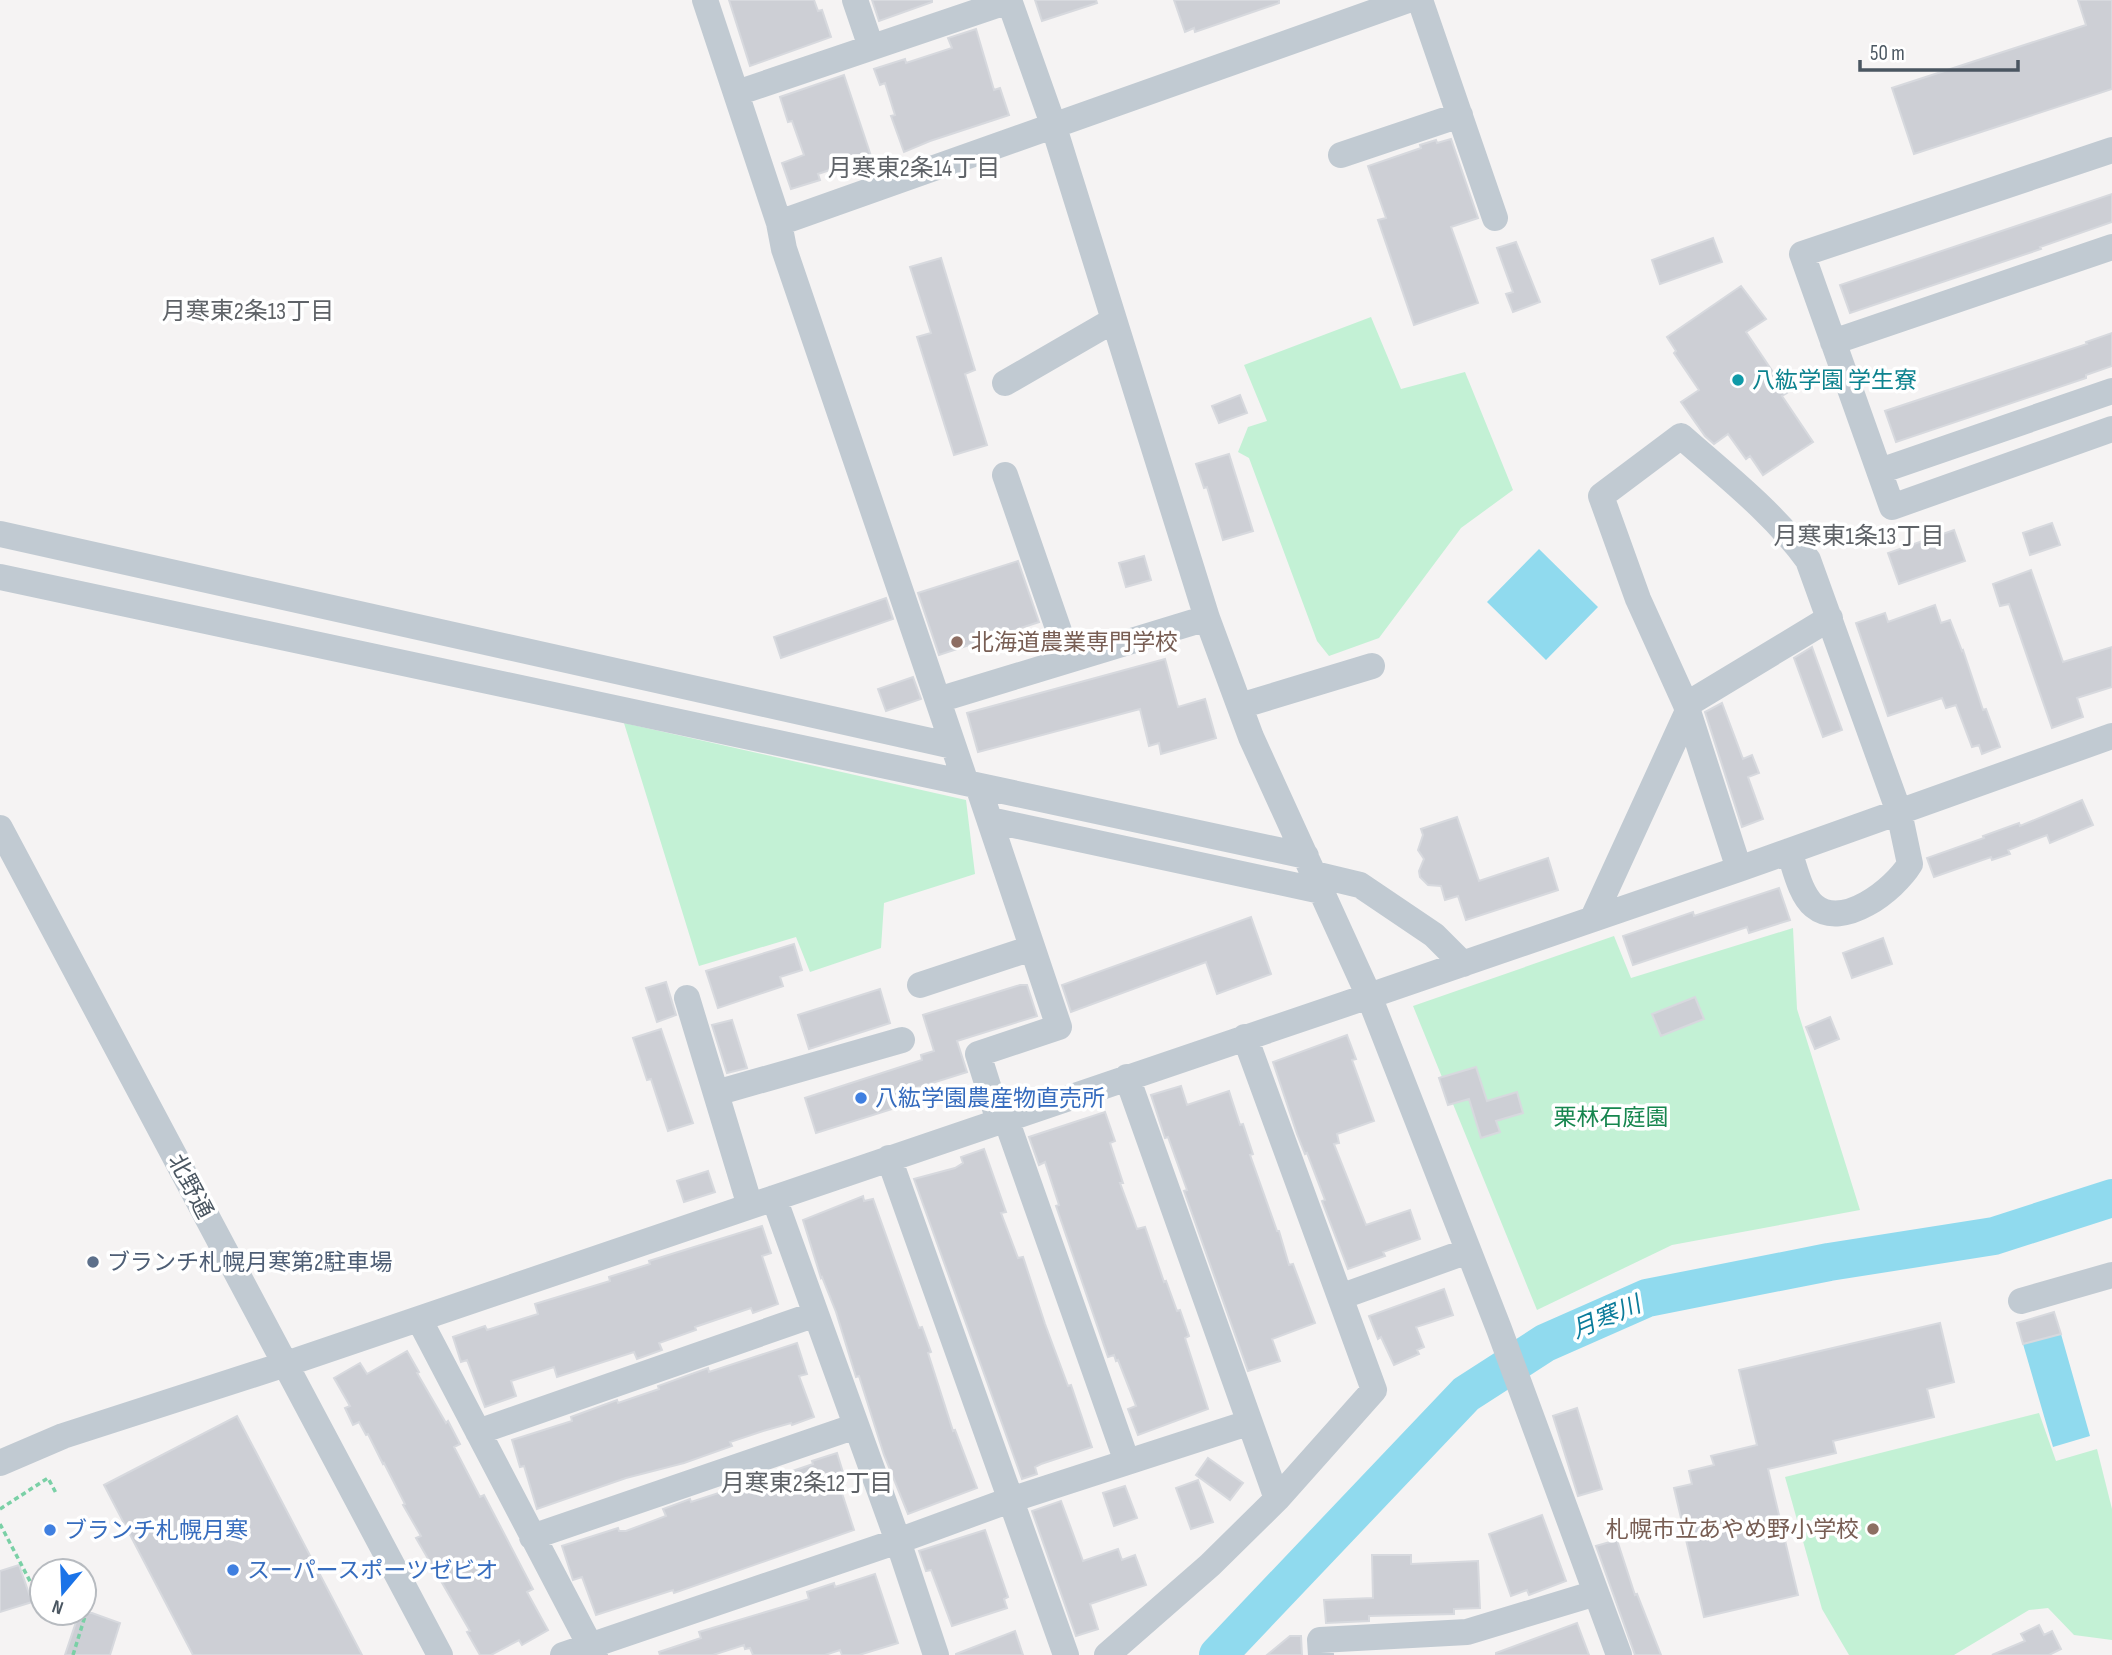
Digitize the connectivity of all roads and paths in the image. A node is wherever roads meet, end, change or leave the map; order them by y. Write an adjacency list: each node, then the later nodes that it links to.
1 (705, 0): 6 (street)
2 (855, 0): 5 (street)
3 (1009, 0): 5 (street); 8 (street)
4 (1408, 1): 7 (street); 8 (street)
5 (871, 47): 6 (street)
6 (737, 93): 12 (street)
7 (1460, 115): 10 (street); 11 (street)
8 (1053, 124): 12 (street); 14 (street)
9 (2112, 150): 15 (street)
10 (1342, 155)
11 (1494, 218)
12 (779, 223): 27 (street)
13 (2112, 247): 15 (street)
14 (1114, 320): 16 (street); 23 (street)
15 (1833, 342): 19 (street)
16 (1005, 383)
17 (2112, 391): 19 (street)
18 (2112, 429): 19 (street)
19 (1880, 471)
20 (1005, 475): 25 (street)
21 (0, 534): 28 (street)
22 (0, 577): 32 (street)
23 (1207, 618): 25 (street); 29 (street)
24 (1830, 618): 30 (street); 30 (street); 35 (street)
25 (1069, 660): 27 (street)
26 (1372, 666): 29 (street)
27 (938, 700): 33 (street)
28 (758, 703): 32 (street); 33 (street)
29 (1240, 706): 40 (street)
30 (1687, 709): 39 (street); 41 (street)
31 (2112, 736): 35 (street)
32 (750, 737): 34 (street)
33 (953, 746): 34 (street)
34 (972, 784): 36 (street); 40 (street)
35 (1899, 812): 38 (street); 38 (street)
36 (990, 820): 40 (street); 42 (street)
37 (0, 828): 60 (street, 北野通)
38 (1788, 851): 39 (street)
39 (1739, 869): 41 (street)
40 (1313, 874): 43 (street); 45 (street)
41 (1593, 918): 43 (street)
42 (1032, 948): 44 (street); 51 (street)
43 (1463, 964): 45 (street)
44 (920, 985)
45 (1369, 996): 47 (street); 54 (street)
46 (687, 998): 50 (street)
47 (1245, 1037): 49 (street); 56 (street)
48 (902, 1040): 50 (street)
49 (1126, 1077): 51 (street); 61 (street)
50 (716, 1093): 53 (street)
51 (1003, 1120): 52 (street); 64 (street)
52 (889, 1158): 53 (street); 68 (street)
53 (762, 1202): 58 (street); 59 (street)
54 (1468, 1251): 56 (street); 74 (street)
55 (2112, 1275): 57 (street)
56 (1340, 1297): 67 (street)
57 (2021, 1301)
58 (816, 1314): 62 (street); 63 (street)
59 (419, 1320): 60 (street); 63 (street)
60 (286, 1364): 65 (street); 78 (street, 北野通)
61 (1248, 1423): 64 (street); 67 (street)
62 (856, 1426): 71 (street); 72 (street)
63 (478, 1432): 71 (street)
64 (1128, 1462): 68 (street)
65 (0, 1463)
66 (57, 1495): 69 (path)
67 (1277, 1499): 82 (street)
68 (1010, 1500): 72 (street); 81 (street)
69 (0, 1509)
70 (0, 1524): 73 (path)
71 (532, 1537): 76 (street)
72 (898, 1541): 76 (street); 80 (street)
73 (28, 1577)
74 (1596, 1593): 83 (street); 84 (street)
75 (82, 1627): 77 (path)
76 (593, 1650): 79 (street)
77 (73, 1655)
78 (440, 1655)
79 (563, 1655)
80 (936, 1655)
81 (1066, 1655)
82 (1107, 1655)
83 (1321, 1655)
84 (1619, 1655)

